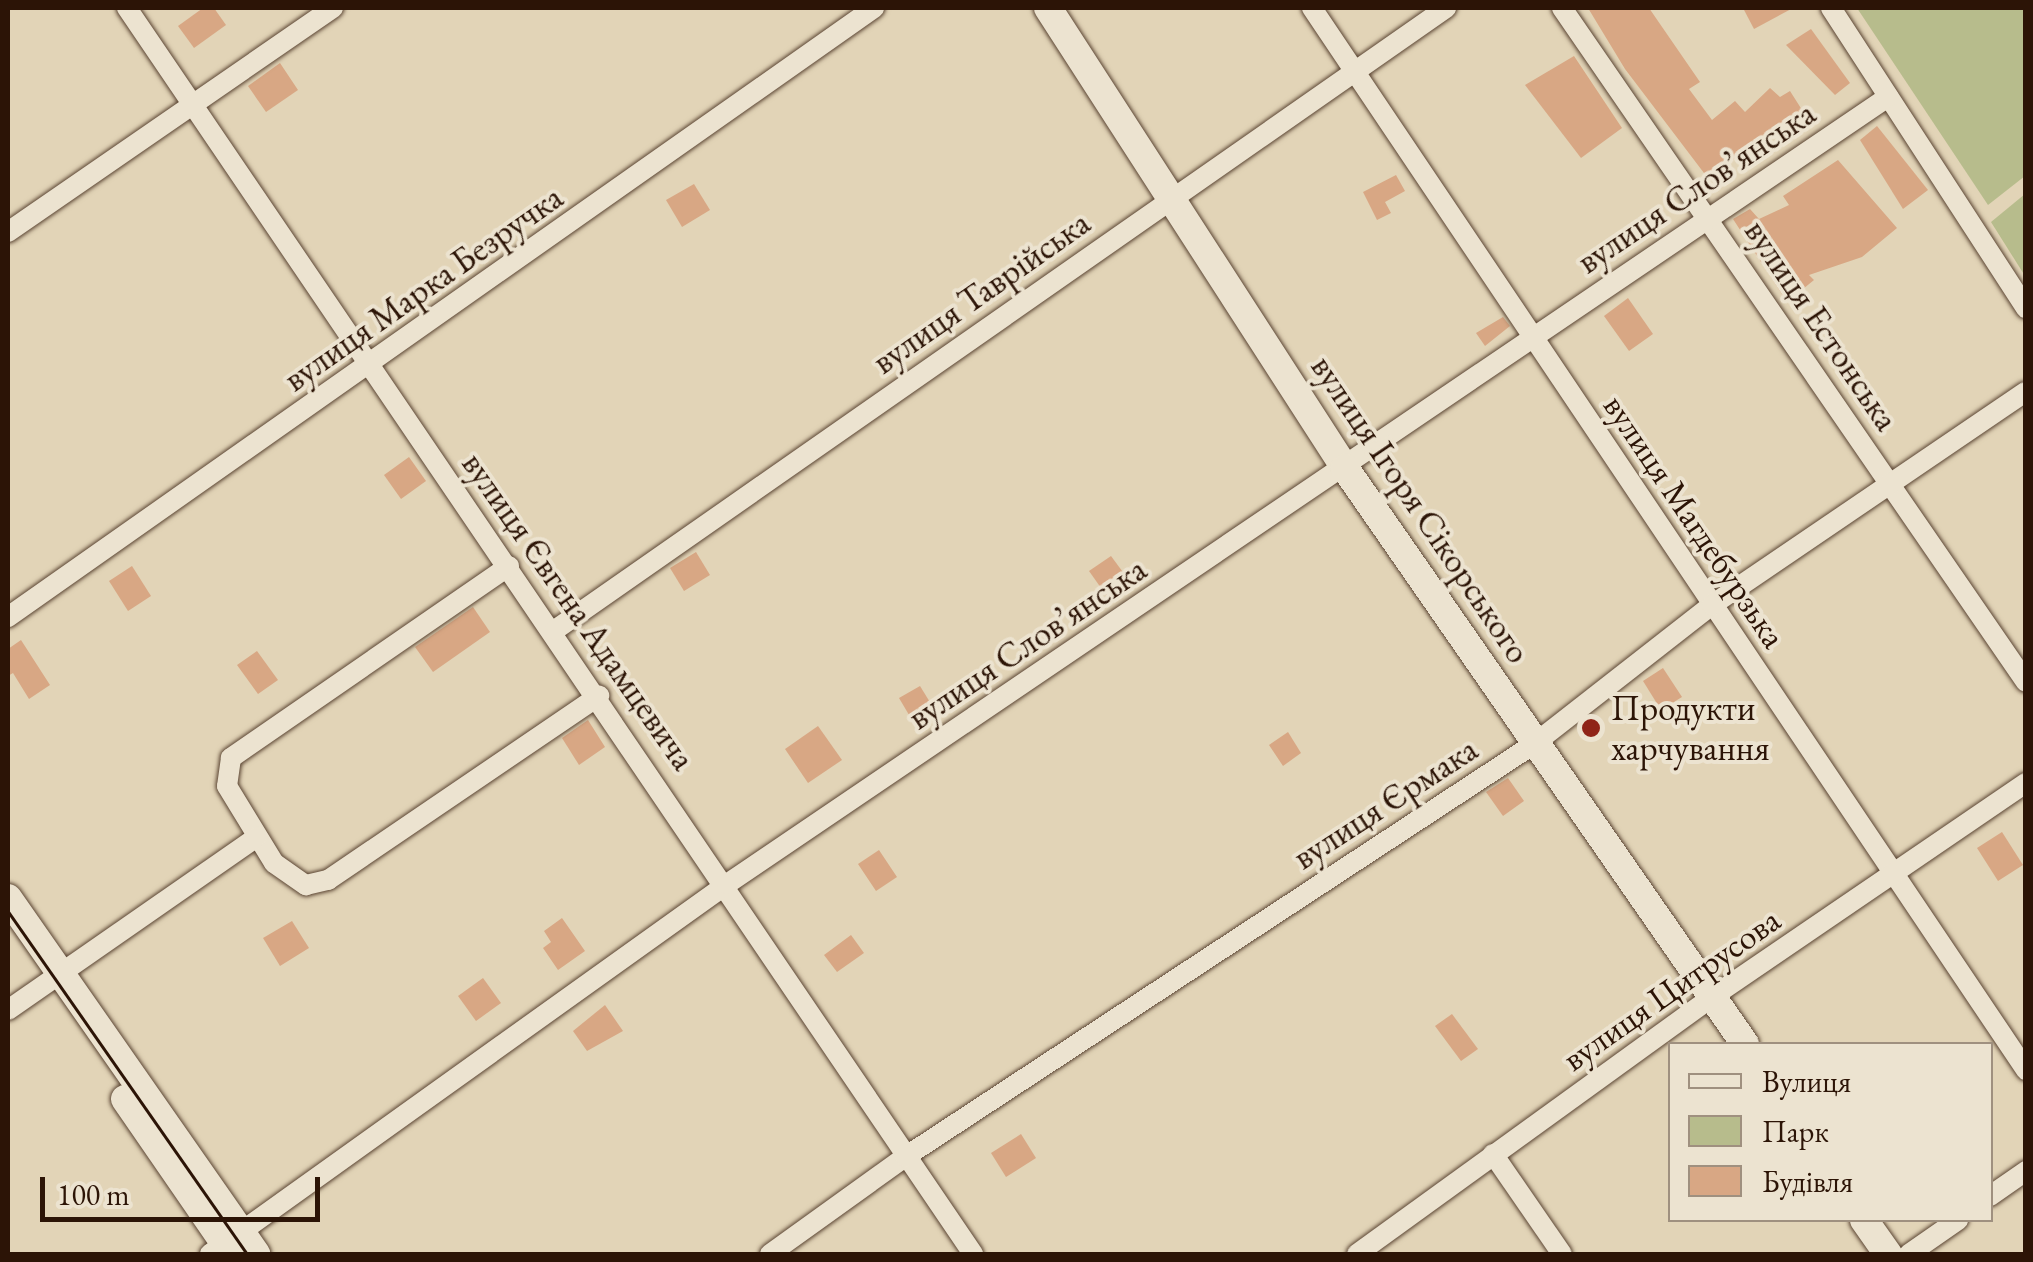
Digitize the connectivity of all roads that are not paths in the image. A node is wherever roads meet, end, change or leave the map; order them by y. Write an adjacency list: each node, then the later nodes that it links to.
1 (126, 8): 11 (street, вулиця Євгена Адамцевича)
2 (333, 8): 11 (street)
3 (874, 8): 17 (street, вулиця Марка Безручка)
4 (1048, 8): 12 (main road, вулиця Ігоря Сікорського)
5 (1312, 8): 9 (street, вулиця Магдебурзька)
6 (1446, 8): 9 (street, вулиця Таврійська)
7 (1562, 8): 13 (street, вулиця Естонська)
8 (1831, 8): 10 (street)
9 (1355, 70): 12 (street, вулиця Таврійська); 16 (street, вулиця Магдебурзька)
10 (1888, 97): 13 (street, вулиця Слов’янська); 15 (street)
11 (192, 103): 14 (street); 17 (street, вулиця Євгена Адамцевича)
12 (1173, 197): 19 (main road, вулиця Ігоря Сікорського); 24 (street, вулиця Таврійська)
13 (1710, 219): 16 (street, вулиця Слов’янська); 20 (street, вулиця Естонська)
14 (8, 232)
15 (2026, 308)
16 (1532, 336): 19 (street, вулиця Слов’янська); 22 (street, вулиця Магдебурзька)
17 (369, 366): 21 (street, вулиця Євгена Адамцевича); 23 (street, вулиця Марка Безручка)
18 (2026, 392): 20 (street, вулиця Єрмака)
19 (1345, 468): 27 (main road, вулиця Ігоря Сікорського); 31 (street, вулиця Слов’янська)
20 (1892, 484): 22 (street, вулиця Єрмака); 25 (street, вулиця Естонська)
21 (508, 566): 24 (street, вулиця Євгена Адамцевича); 29 (street)
22 (1712, 605): 27 (street, вулиця Єрмака); 30 (street, вулиця Магдебурзька)
23 (8, 617)
24 (555, 630): 26 (street, вулиця Євгена Адамцевича)
25 (2026, 682)
26 (599, 696): 29 (street); 31 (street, вулиця Євгена Адамцевича)
27 (1534, 744): 35 (main road, вулиця Ігоря Сікорського); 40 (street, вулиця Єрмака)
28 (2026, 782): 30 (street, вулиця Цитрусова)
29 (257, 837): 34 (street)
30 (1894, 875): 35 (street, вулиця Цитрусова); 38 (street, вулиця Магдебурзька)
31 (726, 884): 40 (street, вулиця Євгена Адамцевича); 45 (street, вулиця Слов’янська)
32 (8, 898): 34 (main road)
33 (8, 930): 34 (main road)
34 (53, 978): 36 (street); 45 (main road)
35 (1712, 997): 37 (main road, вулиця Ігоря Сікорського); 39 (street, вулиця Цитрусова)
36 (8, 1010)
37 (1743, 1042)
38 (2026, 1070)
39 (1493, 1154): 48 (street, вулиця Цитрусова); 49 (street)
40 (905, 1157): 46 (street, вулиця Єрмака); 47 (street, вулиця Євгена Адамцевича)
41 (2026, 1171): 42 (street)
42 (1993, 1194)
43 (1865, 1222): 50 (main road)
44 (1955, 1222): 51 (street)
45 (232, 1248)
46 (770, 1254)
47 (973, 1254)
48 (1357, 1254)
49 (1562, 1254)
50 (1888, 1254)
51 (1909, 1254)

